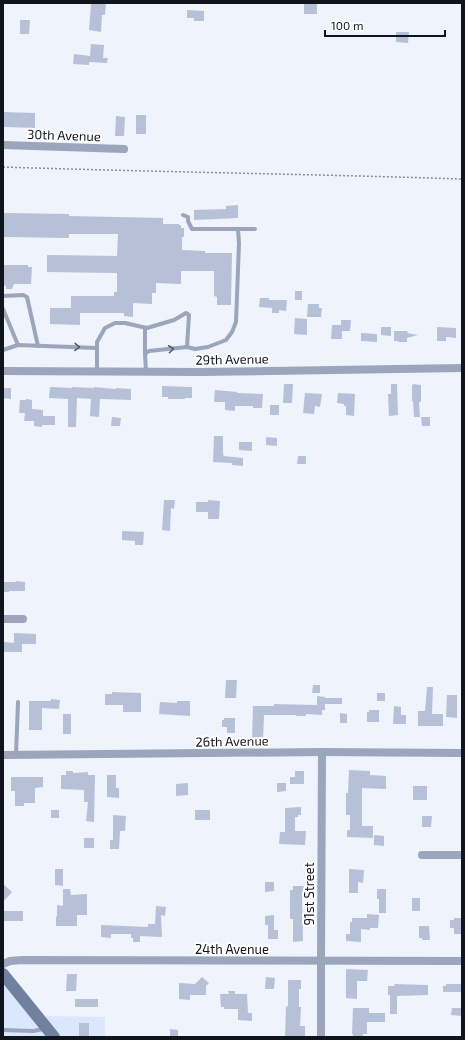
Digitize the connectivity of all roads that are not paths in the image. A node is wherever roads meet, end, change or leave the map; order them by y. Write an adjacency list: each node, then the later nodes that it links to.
1 (3, 145): 2 (street, 30th Avenue)
2 (124, 149)
3 (183, 215): 4 (lane)
4 (238, 229): 5 (lane); 11 (lane)
5 (255, 229)
6 (3, 296): 10 (lane)
7 (3, 309): 9 (lane)
8 (145, 328): 11 (lane); 12 (lane); 14 (lane)
9 (18, 345): 10 (lane); 13 (lane)
10 (38, 346): 12 (lane, one-way to 12)
11 (187, 347): 14 (lane, one-way to 11)
12 (97, 348): 17 (lane)
13 (3, 350)
14 (145, 354): 18 (lane)
15 (462, 368): 18 (street, 29th Avenue)
16 (3, 371): 17 (street, 29th Avenue)
17 (97, 371): 18 (street, 29th Avenue)
18 (146, 372)
19 (3, 619): 20 (street)
20 (23, 620)
21 (18, 702): 25 (lane)
22 (322, 752): 23 (street, 26th Avenue); 25 (street, 26th Avenue); 28 (street, 91st Street)
23 (462, 754)
24 (3, 755): 25 (street, 26th Avenue)
25 (16, 755)
26 (422, 855): 27 (street)
27 (462, 855)
28 (320, 960): 29 (street, 24th Avenue); 30 (street, 24th Avenue); 34 (street, 91st Street)
29 (462, 961)
30 (3, 964)
31 (3, 974): 33 (street)
32 (3, 1030): 33 (lane)
33 (51, 1032)
34 (321, 1037)

